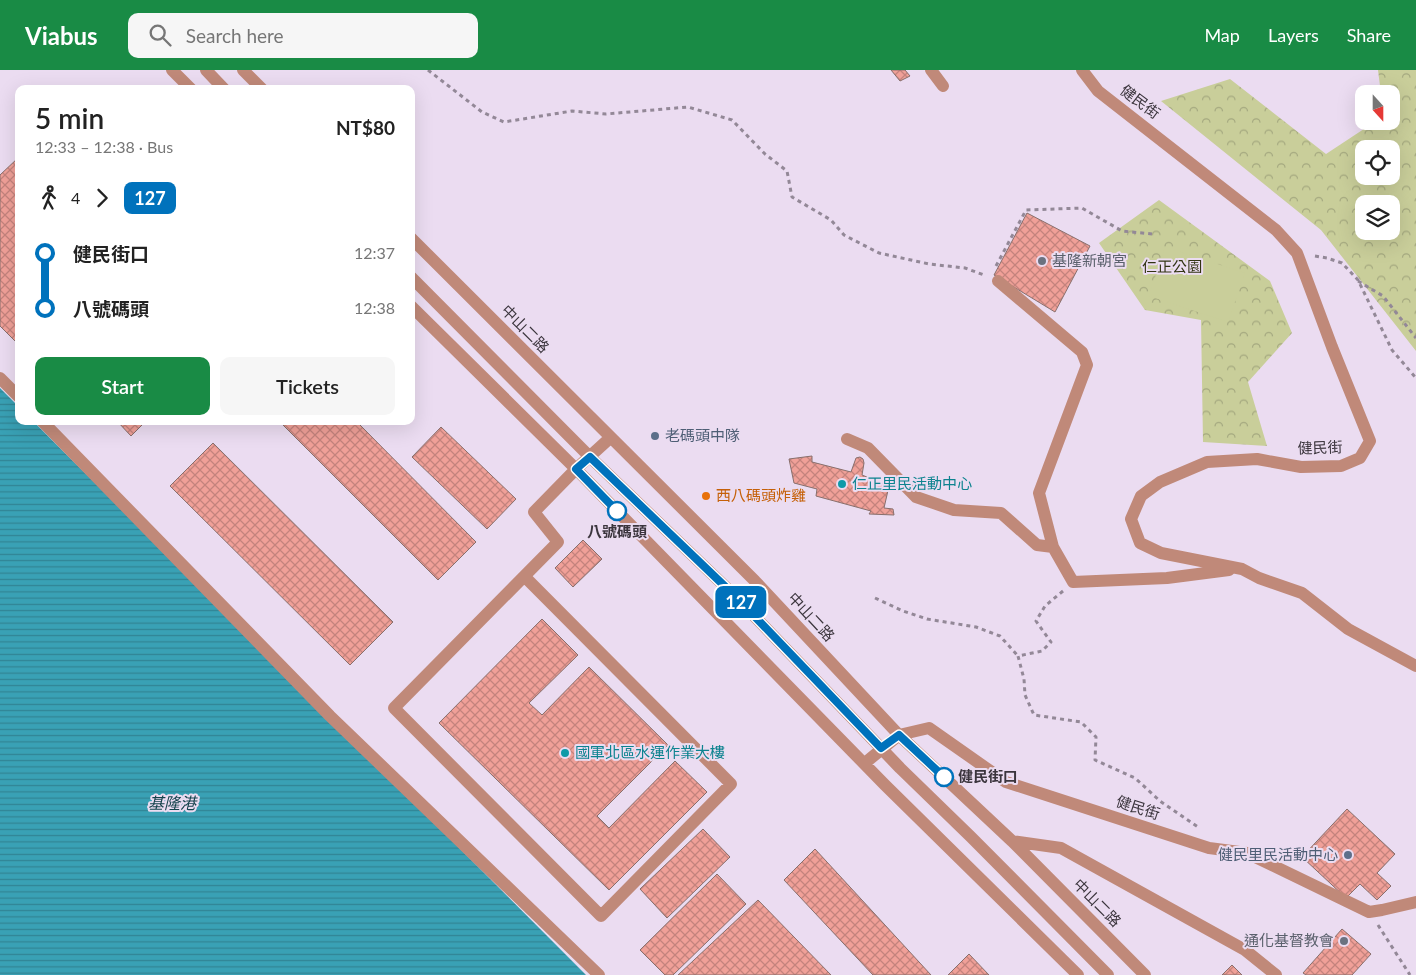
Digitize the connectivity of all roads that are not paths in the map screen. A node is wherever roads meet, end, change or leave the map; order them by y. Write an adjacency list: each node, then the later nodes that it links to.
1 (172, 70): 6 (street)
2 (206, 70): 7 (street)
3 (243, 70): 8 (street)
4 (932, 70): 9 (street)
5 (1082, 70): 22 (street, 健民街)
6 (187, 85)
7 (220, 85)
8 (258, 85)
9 (944, 86)
10 (415, 242): 17 (street, 中山二路)
11 (994, 279): 21 (street)
12 (415, 281): 19 (street)
13 (415, 310): 20 (street)
14 (0, 378): 15 (street)
15 (15, 393)
16 (46, 425): 30 (street)
17 (610, 438): 19 (street); 25 (street, 中山二路)
18 (847, 438): 21 (street)
19 (590, 457): 20 (street); 26 (street)
20 (576, 469): 23 (street); 27 (street)
21 (1052, 547): 22 (street)
22 (1242, 569): 24 (street, 健民街)
23 (524, 577): 23 (street)
24 (1416, 666)
25 (899, 735): 26 (street, 健民街); 28 (street, 中山二路); 29 (street, 健民街)
26 (881, 748): 27 (street, 健民街); 32 (street)
27 (865, 763): 31 (street)
28 (1012, 840): 33 (street, 中山二路); 34 (street)
29 (1416, 902)
30 (599, 975)
31 (1078, 975)
32 (1108, 975)
33 (1145, 975)
34 (1276, 975)

